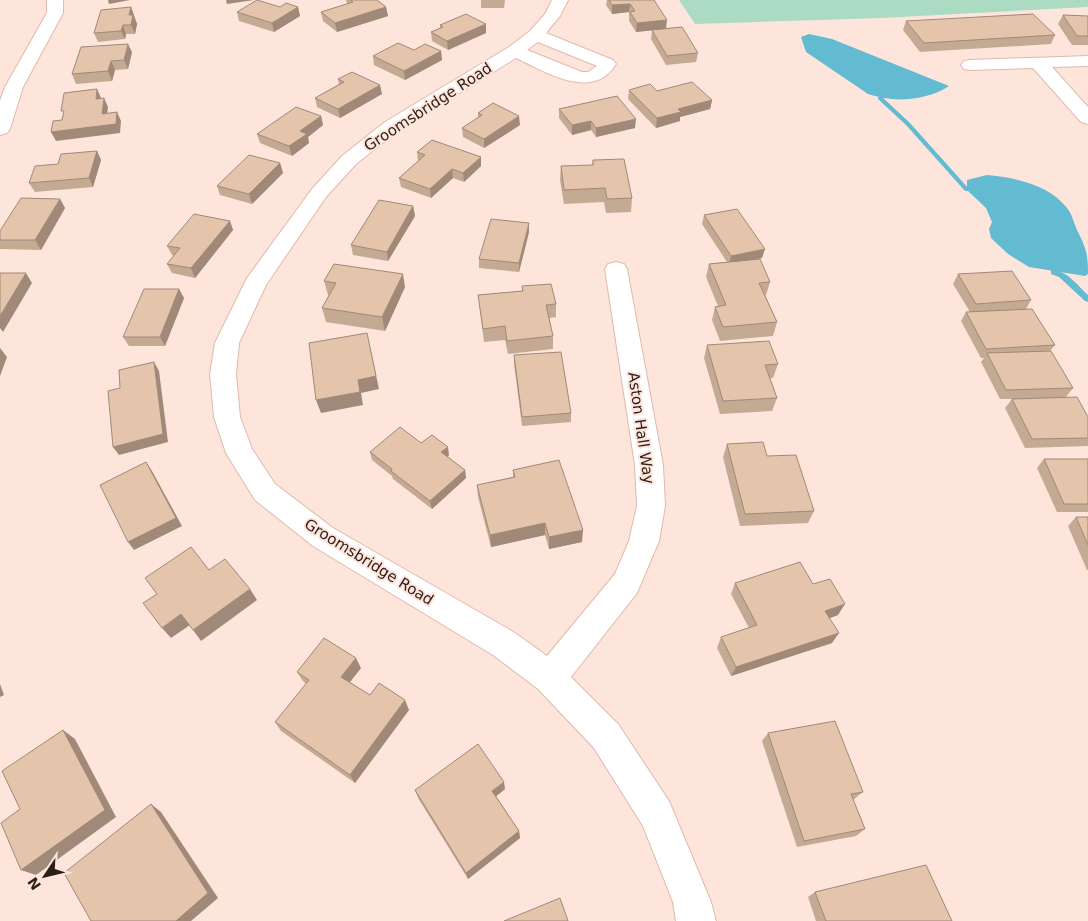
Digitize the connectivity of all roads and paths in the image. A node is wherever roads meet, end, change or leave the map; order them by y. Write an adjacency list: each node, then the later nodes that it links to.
1 (55, 0): 7 (street)
2 (560, 0): 9 (street, Groomsbridge Road)
3 (1088, 61): 4 (street)
4 (1037, 62): 5 (street); 6 (street)
5 (970, 65)
6 (1085, 112)
7 (0, 129)
8 (616, 269): 9 (street, Aston Hall Way)
9 (550, 678): 10 (street, Groomsbridge Road)
10 (696, 921)

